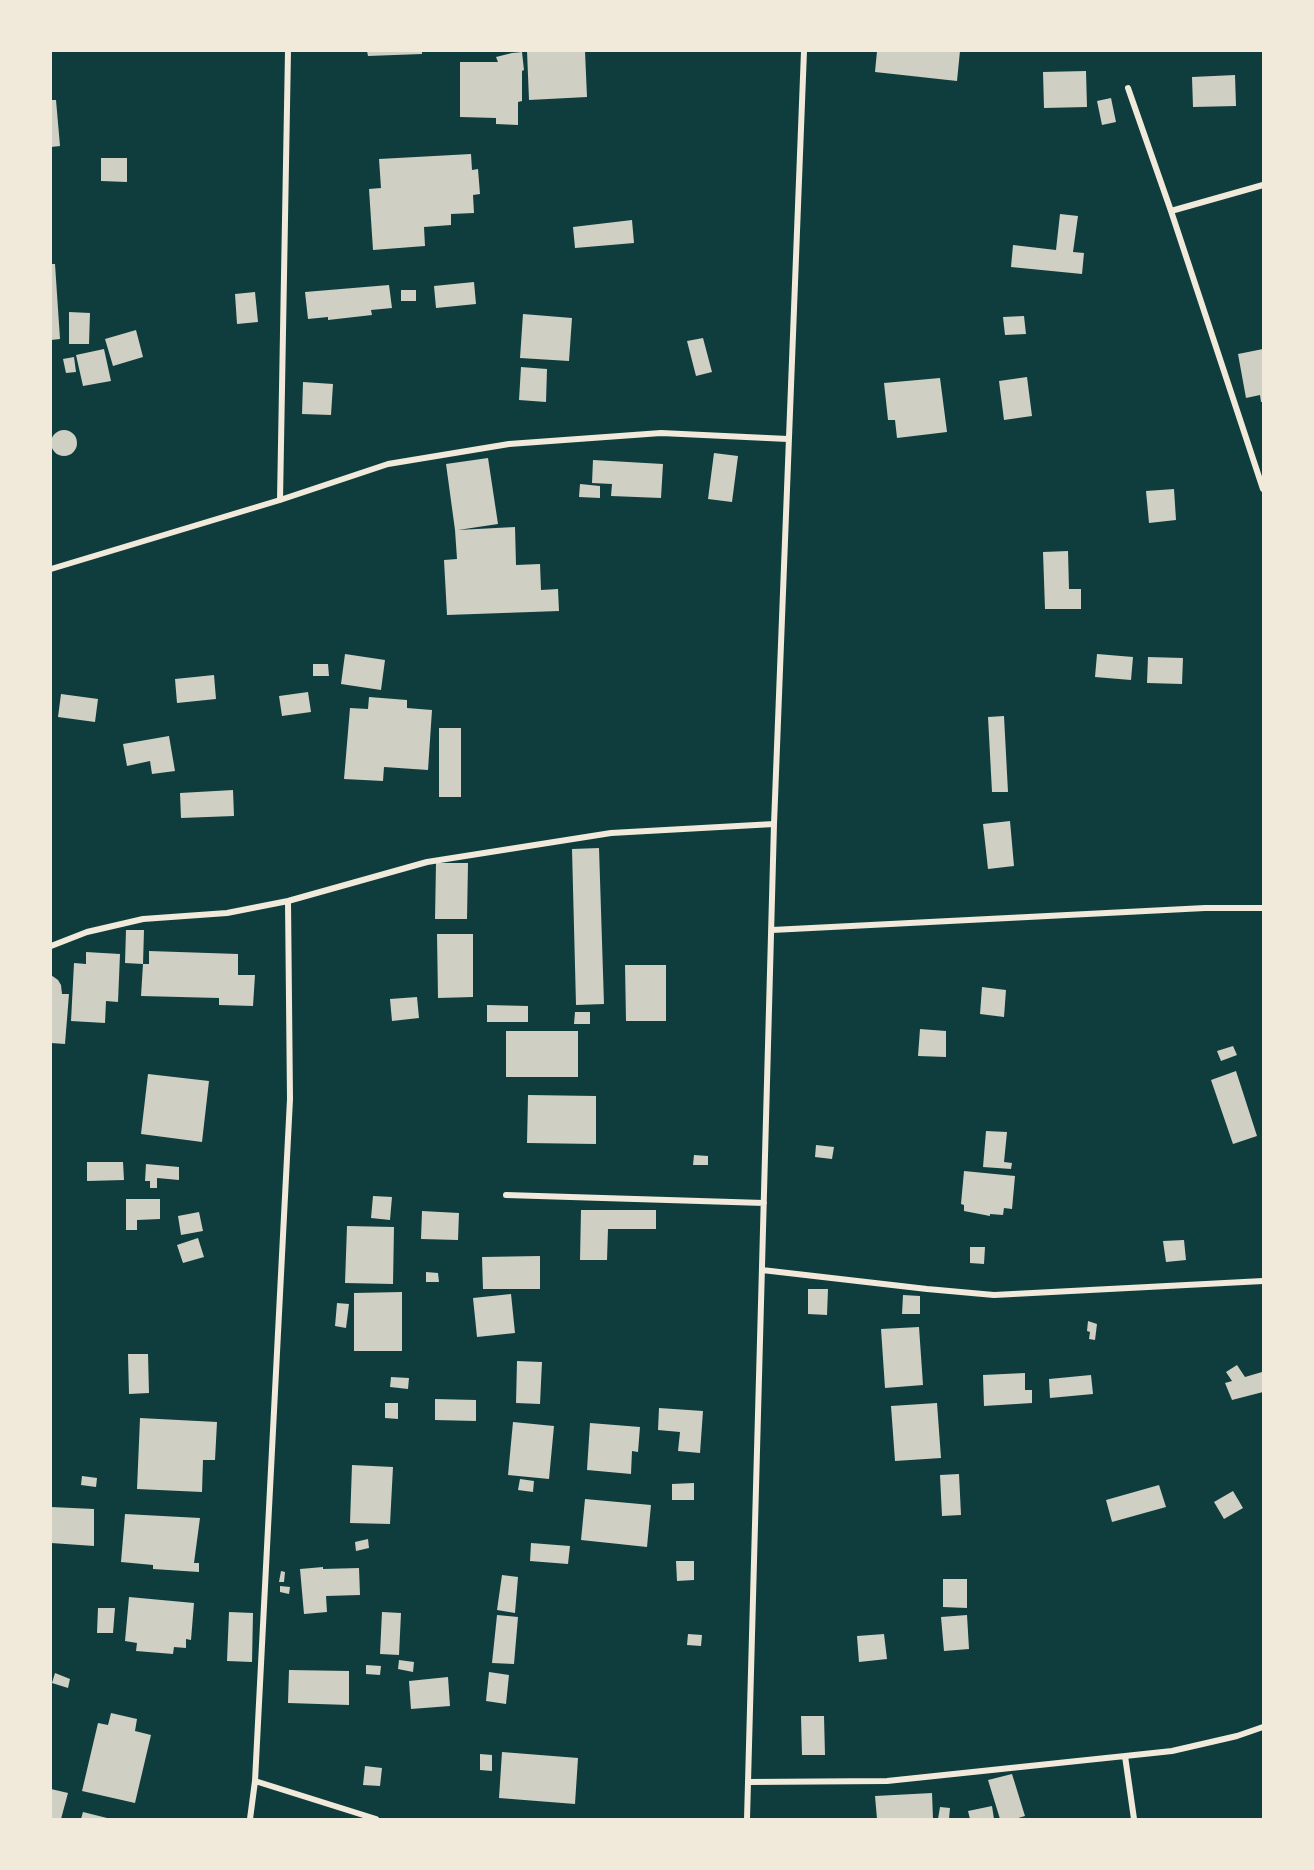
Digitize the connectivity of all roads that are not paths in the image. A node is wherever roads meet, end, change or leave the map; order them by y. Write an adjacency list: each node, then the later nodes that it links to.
1 (288, 51): 8 (street)
2 (804, 51): 6 (street)
3 (1128, 88): 5 (street)
4 (1263, 185): 5 (street)
5 (1171, 211): 7 (street)
6 (788, 439): 8 (street); 10 (street)
7 (1263, 489)
8 (280, 500): 9 (street)
9 (51, 569)
10 (774, 824): 11 (street); 13 (street)
11 (288, 901): 14 (street); 21 (street)
12 (1263, 908): 13 (street)
13 (772, 930): 16 (street)
14 (51, 946)
15 (506, 1196): 16 (street)
16 (764, 1203): 17 (street)
17 (762, 1270): 18 (street); 22 (street)
18 (1263, 1281)
19 (1263, 1727): 20 (street)
20 (1125, 1756): 22 (street); 26 (street)
21 (255, 1781): 23 (street); 24 (street)
22 (748, 1782): 25 (street)
23 (250, 1819)
24 (376, 1819)
25 (747, 1819)
26 (1134, 1819)

